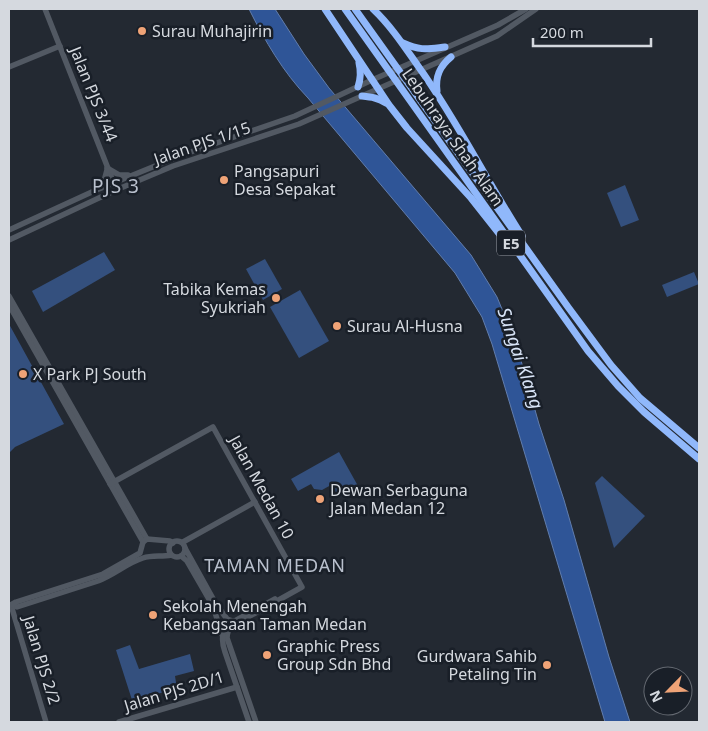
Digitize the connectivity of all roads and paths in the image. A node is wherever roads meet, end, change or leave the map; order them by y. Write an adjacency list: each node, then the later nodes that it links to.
1 (45, 9): 9 (main road, Jalan PJS 3/44)
2 (325, 9): 12 (highway)
3 (345, 9): 29 (highway, Lebuhraya Shah Alam / E5)
4 (355, 9): 32 (highway, Lebuhraya Shah Alam / E5)
5 (373, 9): 8 (highway)
6 (526, 9): 10 (main road, Jalan PJS 1/15)
7 (536, 9): 11 (main road, Jalan PJS 1/15)
8 (403, 43): 10 (highway); 13 (highway)
9 (60, 46): 14 (main road); 22 (main road, Jalan PJS 3/44)
10 (445, 48): 13 (main road, Jalan PJS 1/15)
11 (451, 57): 15 (main road, Jalan PJS 1/15); 19 (highway)
12 (358, 60): 16 (highway); 17 (highway)
13 (415, 61): 15 (highway); 16 (main road, Jalan PJS 1/15)
14 (9, 66)
15 (421, 70): 18 (main road, Jalan PJS 1/15); 19 (highway)
16 (372, 80): 17 (main road, Jalan PJS 1/15); 18 (highway)
17 (357, 88): 23 (main road, Jalan PJS 1/15)
18 (378, 89): 20 (main road, Jalan PJS 1/15); 21 (highway)
19 (437, 92): 32 (highway)
20 (361, 97): 21 (highway); 25 (main road, Jalan PJS 1/15)
21 (389, 104): 29 (highway)
22 (107, 168): 23 (main road); 24 (main road, Jalan PJS 3/44); 26 (main road)
23 (133, 175): 24 (main road, Jalan PJS 1/15)
24 (113, 183): 25 (main road, Jalan PJS 3/44); 26 (main road, Jalan PJS 1/15)
25 (116, 190): 28 (main road, Jalan PJS 1/15)
26 (94, 191): 27 (main road, Jalan PJS 1/15)
27 (9, 230)
28 (10, 240)
29 (539, 282): 34 (highway, Lebuhraya Shah Alam / E5)
30 (9, 296): 35 (main road)
31 (9, 305): 35 (main road)
32 (568, 307): 33 (highway, Lebuhraya Shah Alam / E5)
33 (699, 448)
34 (699, 459)
35 (112, 483): 36 (main road, Jalan Medan 10); 37 (main road)
36 (255, 502): 39 (main road); 43 (main road, Jalan Medan 10)
37 (145, 540): 38 (main road); 42 (main road)
38 (173, 543): 39 (main road); 40 (main road)
39 (184, 545): 41 (main road); 43 (main road)
40 (171, 555): 41 (main road); 42 (main road)
41 (181, 556): 43 (main road)
42 (10, 606): 45 (main road, Jalan PJS 2/2)
43 (228, 629): 44 (main road); 48 (main road)
44 (237, 687): 46 (main road, Jalan PJS 2D/1); 47 (main road)
45 (46, 722)
46 (119, 722)
47 (249, 722)
48 (256, 722)

